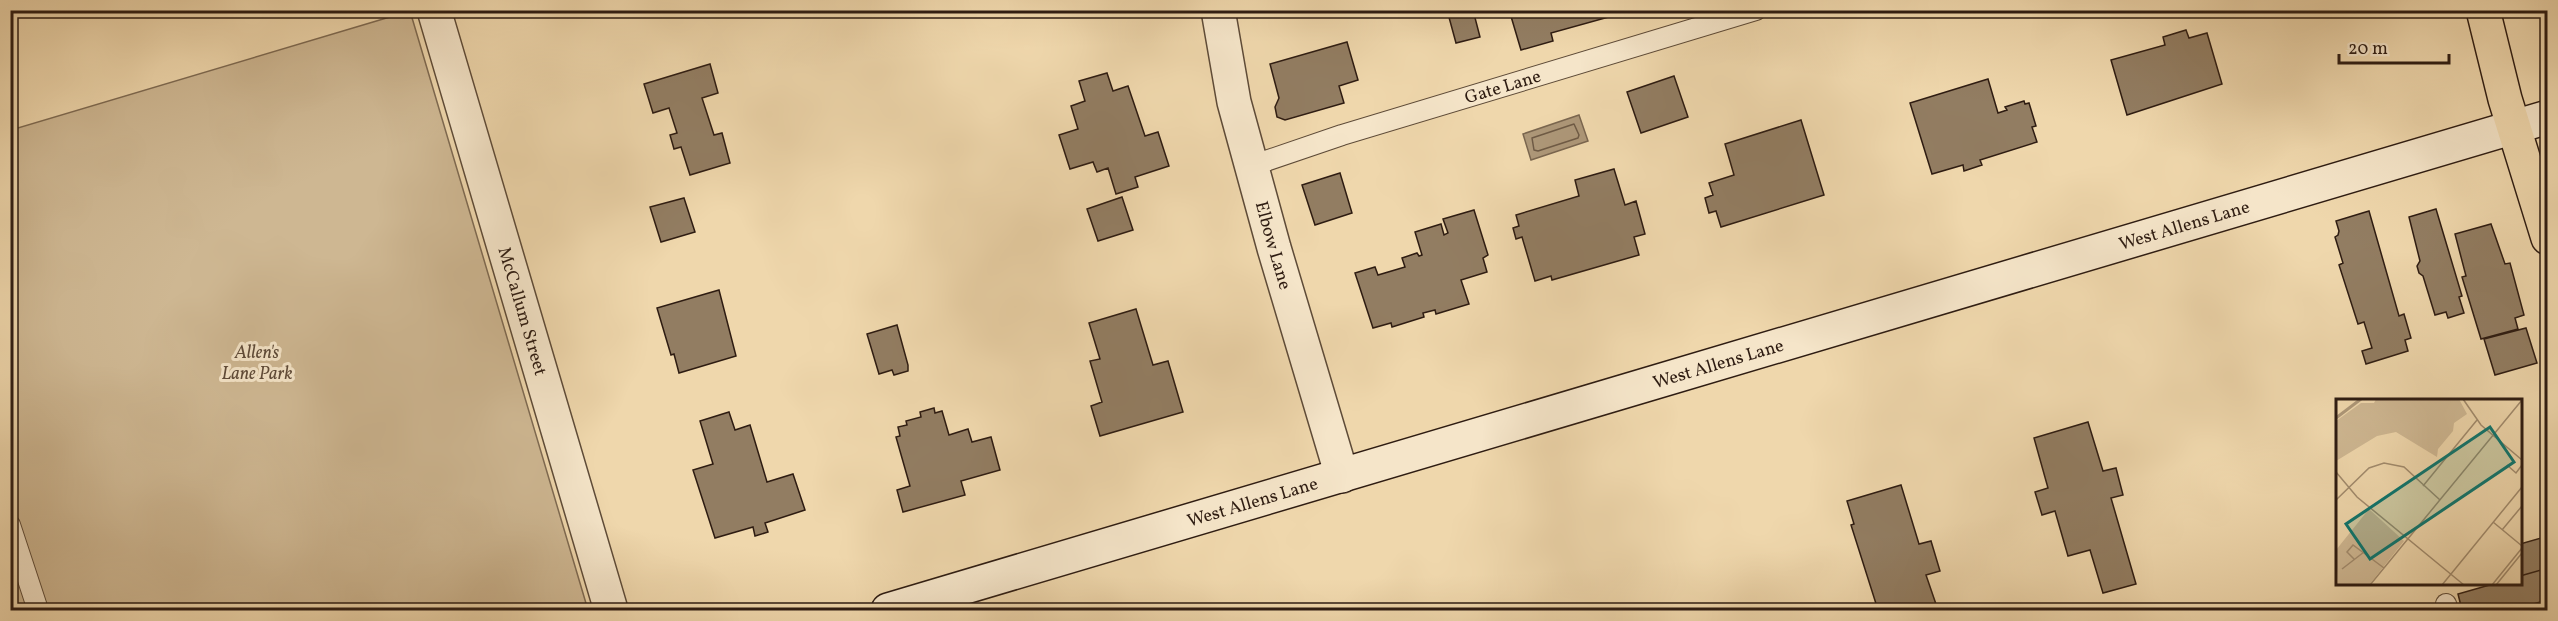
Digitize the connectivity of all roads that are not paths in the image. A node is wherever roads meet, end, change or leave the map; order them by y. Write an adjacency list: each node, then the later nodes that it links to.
1 (434, 10): 12 (street, McCallum Street)
2 (1218, 10): 7 (street, Elbow Lane)
3 (1756, 10): 7 (lane, Gate Lane)
4 (2483, 10): 6 (main road)
5 (2547, 117): 6 (street, West Allens Lane)
6 (2514, 127): 8 (main road); 9 (street, West Allens Lane)
7 (1251, 166): 9 (street, Elbow Lane)
8 (2547, 238)
9 (1342, 476): 13 (street, West Allens Lane)
10 (10, 525): 11 (lane)
11 (38, 610)
12 (610, 610)
13 (888, 610)

